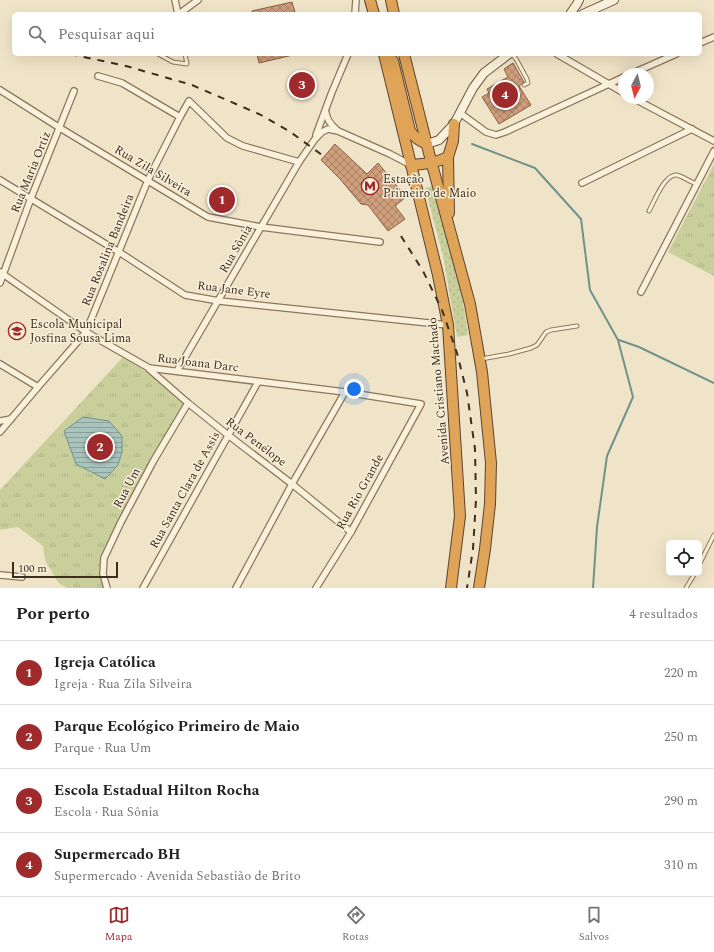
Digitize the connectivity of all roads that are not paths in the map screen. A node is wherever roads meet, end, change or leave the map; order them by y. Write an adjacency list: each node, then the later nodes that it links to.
1 (175, 0): 8 (street)
2 (198, 0): 9 (street)
3 (356, 0): 10 (street)
4 (370, 0): 11 (highway)
5 (391, 0): 12 (highway)
6 (579, 0): 13 (street)
7 (614, 0): 14 (street)
8 (178, 12)
9 (181, 12)
10 (355, 12)
11 (373, 12)
12 (394, 12)
13 (571, 12)
14 (587, 12)
15 (714, 37): 16 (street)
16 (702, 42)
17 (162, 56): 18 (lane)
18 (185, 56)
19 (347, 56): 36 (street, Rua Sônia)
20 (384, 56): 50 (highway, Avenida Cristiano Machado)
21 (387, 56): 45 (highway)
22 (405, 56): 45 (highway)
23 (507, 56): 37 (street)
24 (512, 56): 31 (lane)
25 (560, 56): 30 (street)
26 (672, 56): 27 (street)
27 (644, 68)
28 (98, 76): 38 (street)
29 (618, 80): 30 (street)
30 (608, 84): 33 (street); 37 (street)
31 (524, 85)
32 (0, 90): 40 (street, Rua Zila Silveira)
33 (618, 90)
34 (74, 92): 40 (street, Rua Maria Ortiz)
35 (645, 104): 41 (street)
36 (326, 110): 42 (street); 43 (street, Rua Sônia)
37 (460, 113): 39 (street)
38 (180, 117): 48 (street, Rua Rosalina Bandeira); 52 (street, Rua Rosalina Bandeira)
39 (454, 124): 45 (street); 47 (highway)
40 (60, 128): 52 (street, Rua Zila Silveira); 55 (street, Rua Maria Ortiz)
41 (692, 130): 44 (street); 53 (street)
42 (338, 131): 43 (street, Rua Sônia); 50 (street)
43 (315, 139): 48 (street, Rua Sônia)
44 (714, 141)
45 (427, 144): 49 (highway)
46 (714, 151): 54 (street)
47 (448, 157): 49 (highway); 58 (highway)
48 (299, 162): 57 (street, Rua Sônia)
49 (432, 164): 50 (highway); 58 (highway)
50 (411, 165): 65 (highway, Avenida Cristiano Machado)
51 (0, 180): 55 (street, Rua Jane Eyre)
52 (148, 180): 57 (street, Rua Zila Silveira); 60 (street, Rua Rosalina Bandeira)
53 (582, 183)
54 (697, 184): 56 (lane); 63 (street)
55 (31, 198): 60 (street, Rua Jane Eyre); 61 (street, Rua Maria Ortiz)
56 (649, 211)
57 (261, 227): 59 (street, Rua Zila Silveira); 64 (street, Rua Sônia)
58 (449, 227): 68 (highway)
59 (380, 242)
60 (119, 252): 64 (street, Rua Jane Eyre); 67 (street, Rua Rosalina Bandeira)
61 (2, 273): 62 (street, Rua Maria Ortiz); 67 (street, Rua Joana Darc)
62 (0, 283)
63 (641, 292)
64 (218, 301): 65 (street, Rua Jane Eyre); 71 (street, Rua Sônia)
65 (448, 325): 92 (highway, Avenida Cristiano Machado)
66 (577, 326): 68 (lane)
67 (86, 332): 70 (street, Rua Joana Darc); 73 (street, Rua Rosalina Bandeira)
68 (480, 359): 93 (highway)
69 (0, 364): 73 (street)
70 (149, 368): 71 (street, Rua Joana Darc); 75 (street, Rua Penélope)
71 (177, 371): 72 (street, Rua Joana Darc)
72 (258, 382): 74 (street, Rua Joana Darc); 80 (street, Rua Santa Clara de Assis)
73 (38, 387): 77 (street, Rua Rosalina Bandeira)
74 (345, 392): 76 (street, Rua Joana Darc); 81 (street)
75 (188, 403): 80 (street, Rua Penélope); 88 (street, Rua Um)
76 (421, 404): 82 (street, Rua Rio Grande)
77 (11, 419): 78 (street); 79 (street, Rua Rosalina Bandeira)
78 (0, 421)
79 (0, 432)
80 (228, 435): 81 (street, Rua Penélope); 89 (street, Rua Santa Clara de Assis)
81 (292, 484): 82 (street, Rua Penélope); 90 (street)
82 (351, 532): 91 (street, Rua Rio Grande)
83 (714, 535): 84 (lane)
84 (702, 559)
85 (0, 575): 87 (street)
86 (693, 576): 94 (lane)
87 (22, 577)
88 (108, 588)
89 (143, 588)
90 (236, 588)
91 (316, 588)
92 (450, 588)
93 (479, 588)
94 (686, 588)

